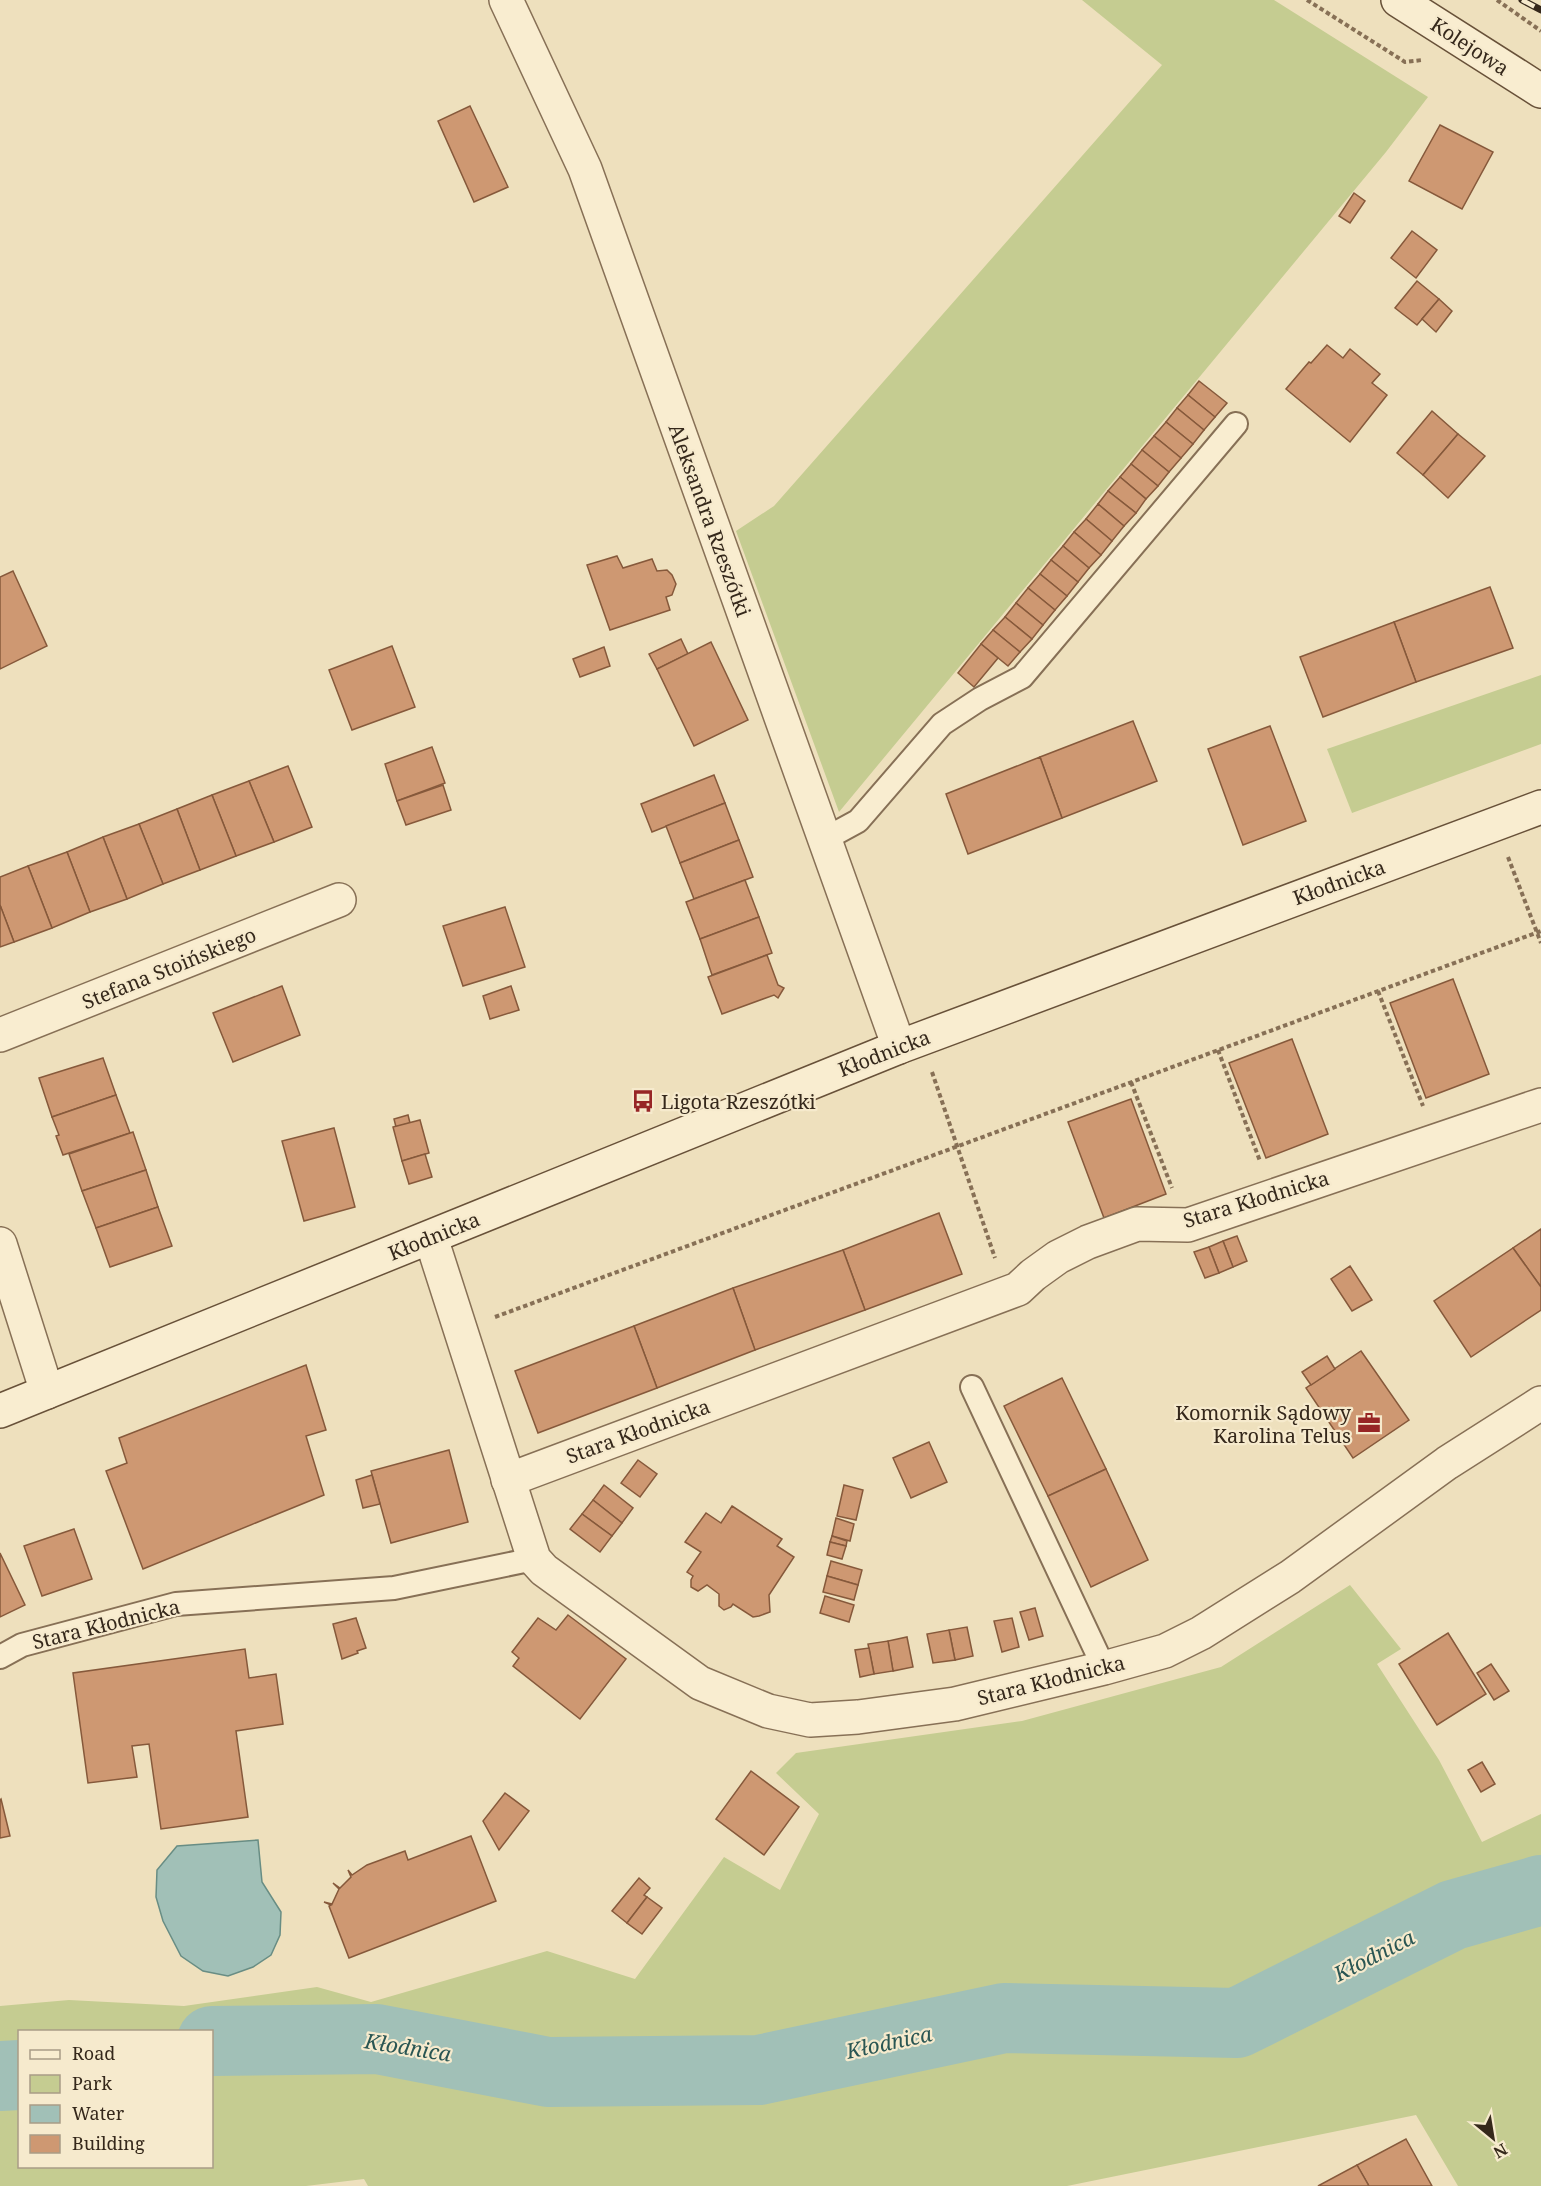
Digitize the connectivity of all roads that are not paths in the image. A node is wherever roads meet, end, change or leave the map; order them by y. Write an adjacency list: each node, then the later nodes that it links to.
1 (507, 0): 6 (street, Aleksandra Rzeszótki)
2 (1398, 0): 3 (street, Kolejowa)
3 (1541, 91)
4 (1236, 424): 6 (lane)
5 (1541, 807): 9 (street, Kłodnicka)
6 (825, 839): 9 (street, Aleksandra Rzeszótki)
7 (339, 900): 8 (street, Stefana Stoińskiego)
8 (0, 1035)
9 (899, 1047): 11 (street, Kłodnicka)
10 (1541, 1105): 17 (street, Stara Kłodnicka)
11 (431, 1238): 14 (street, Kłodnicka); 17 (street, Stara Kłodnicka)
12 (0, 1244): 14 (street)
13 (972, 1387): 20 (lane)
14 (47, 1392): 16 (street, Kłodnicka)
15 (1541, 1403): 20 (street, Stara Kłodnicka)
16 (0, 1411)
17 (507, 1480): 18 (street, Stara Kłodnicka)
18 (534, 1559): 19 (lane, Stara Kłodnicka); 20 (street, Stara Kłodnicka)
19 (0, 1657)
20 (1104, 1668)

